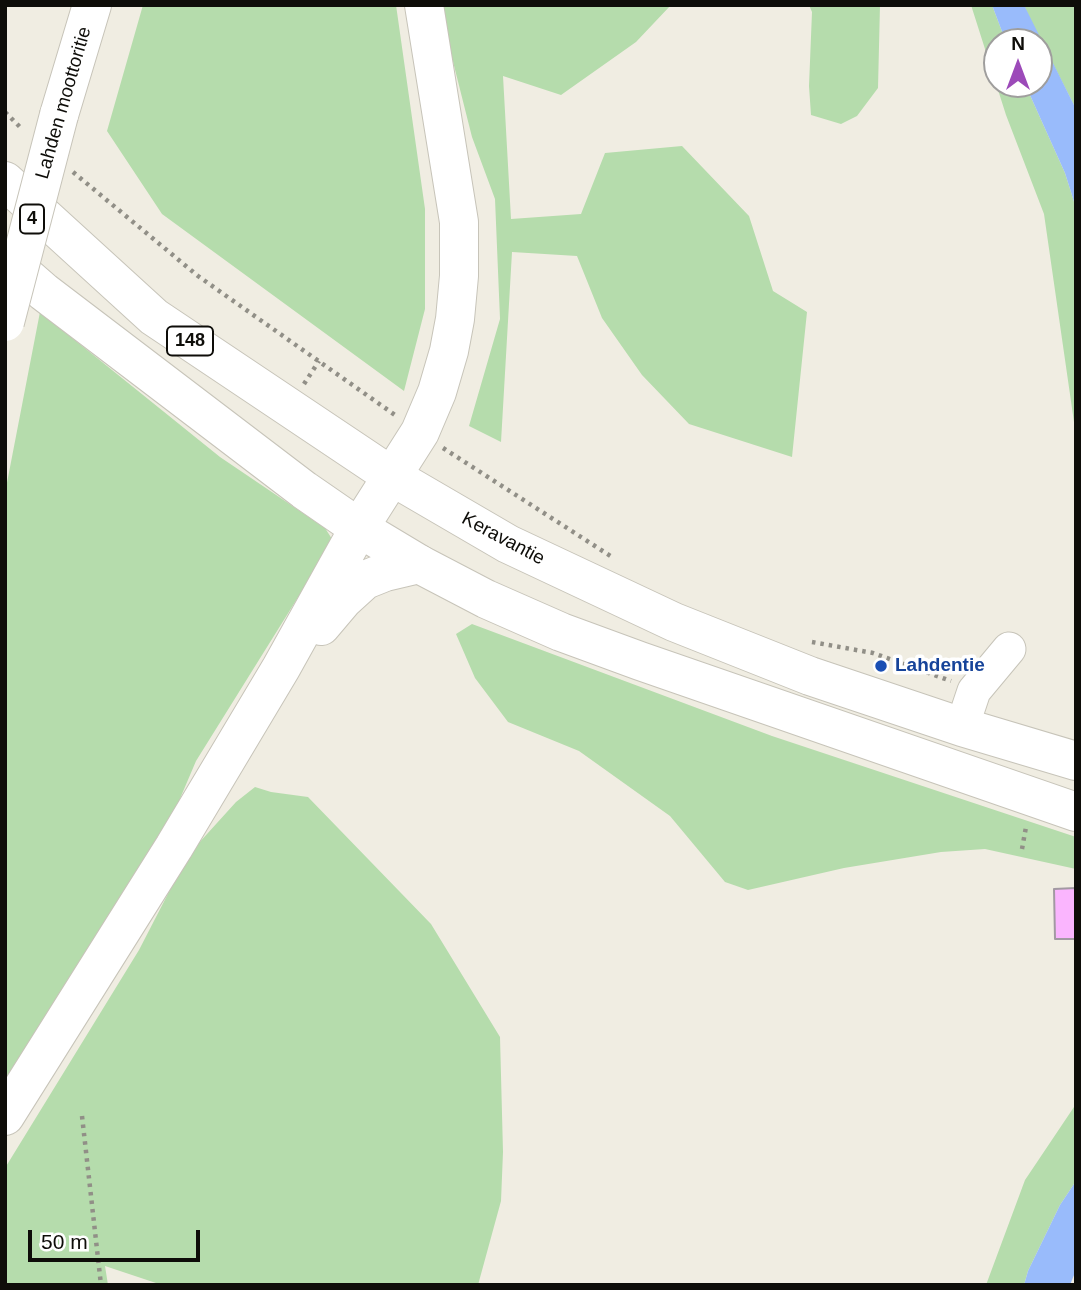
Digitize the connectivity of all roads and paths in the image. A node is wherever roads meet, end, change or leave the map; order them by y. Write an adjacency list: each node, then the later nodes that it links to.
1 (92, 5): 4 (main road, Lahden moottoritie / 4)
2 (424, 5): 11 (main road)
3 (5, 112): 4 (path)
4 (43, 125): 8 (main road, Lahden moottoritie / 4, bridge)
5 (70, 170): 9 (path)
6 (5, 181): 11 (main road, Keravantie / 148)
7 (5, 258): 12 (main road, 148)
8 (5, 322)
9 (404, 421)
10 (452, 454): 13 (path)
11 (393, 477): 12 (main road); 19 (main road, Keravantie / 148)
12 (359, 528): 14 (main road, 148); 17 (main road)
13 (612, 557)
14 (419, 564): 17 (main road); 21 (main road, 148)
15 (809, 642): 18 (path)
16 (1009, 649): 18 (lane)
17 (281, 668): 22 (main road)
18 (974, 691): 19 (lane)
19 (962, 727): 20 (main road, Keravantie / 148)
20 (1076, 761)
21 (1076, 812)
22 (5, 1115)
23 (82, 1116): 24 (path)
24 (101, 1285)

